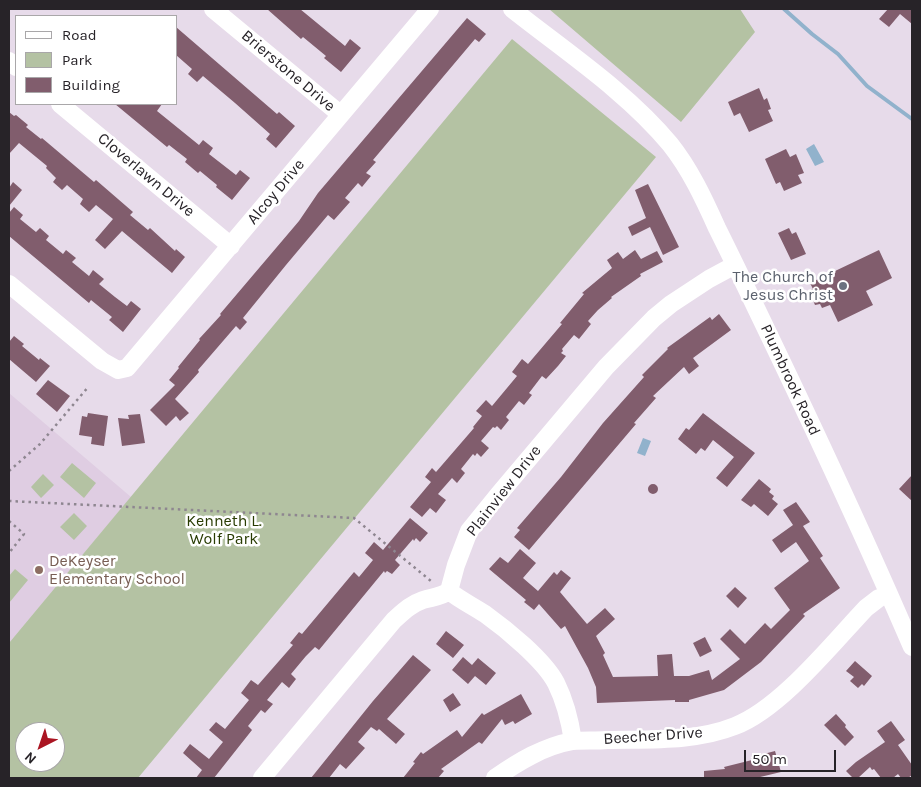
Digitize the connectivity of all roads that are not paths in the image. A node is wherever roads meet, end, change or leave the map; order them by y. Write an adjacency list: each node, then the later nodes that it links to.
1 (213, 9): 5 (street, Brierstone Drive)
2 (430, 9): 5 (street, Alcoy Drive)
3 (512, 9): 7 (street, Plumbrook Road)
4 (61, 105): 6 (street, Cloverlawn Drive)
5 (340, 114): 6 (street, Alcoy Drive)
6 (231, 246): 8 (street, Alcoy Drive)
7 (735, 265): 9 (street, Plainview Drive); 10 (street, Plumbrook Road)
8 (9, 284)
9 (449, 591): 12 (street); 13 (street)
10 (890, 594): 11 (street, Plumbrook Road); 12 (street, Beecher Drive)
11 (912, 647)
12 (573, 741): 14 (street, Beecher Drive)
13 (262, 778)
14 (495, 778)

